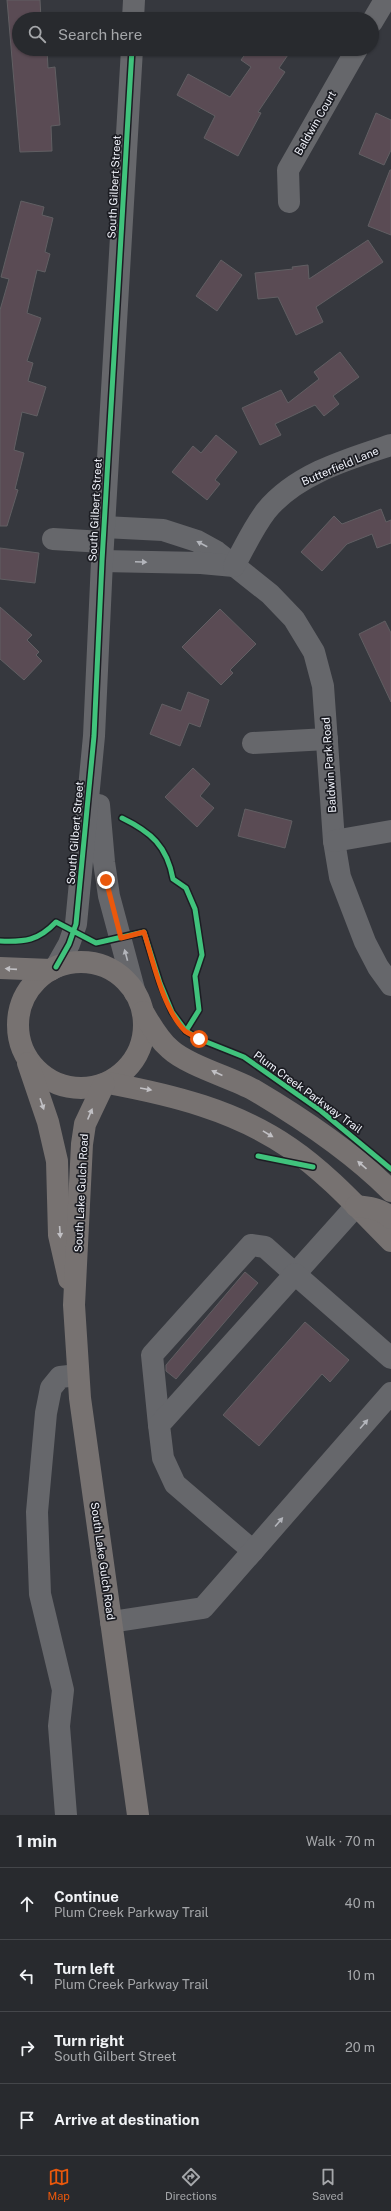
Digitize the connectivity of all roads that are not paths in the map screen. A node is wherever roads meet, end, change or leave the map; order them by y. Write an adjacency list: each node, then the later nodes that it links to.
1 (134, 0): 3 (street)
2 (385, 0): 4 (street)
3 (133, 12)
4 (378, 12)
5 (132, 56): 10 (street, South Gilbert Street)
6 (353, 56): 7 (street, Baldwin Court)
7 (289, 202)
8 (391, 444): 11 (street, Butterfield Lane)
9 (53, 540): 10 (street)
10 (103, 543): 11 (street, one-way to 11); 11 (street, Baldwin Park Road, one-way to 10); 12 (street, South Gilbert Street)
11 (234, 566): 13 (street, Baldwin Park Road)
12 (94, 736): 18 (street, South Gilbert Street); 20 (street, South Gilbert Street, one-way to 12)
13 (327, 739): 14 (street); 16 (street, Baldwin Park Road)
14 (253, 743)
15 (391, 832): 16 (street)
16 (334, 842): 19 (street, Baldwin Park Road)
17 (0, 968): 18 (main road, one-way to 17)
18 (53, 969): 20 (main road); 22 (main road)
19 (391, 985)
20 (139, 1003): 23 (main road); 24 (main road, one-way to 20)
21 (0, 1020): 22 (main road)
22 (22, 1049): 23 (main road); 29 (main road, South Lake Gulch Road, one-way to 29)
23 (106, 1083): 25 (main road, one-way to 25); 29 (main road, South Lake Gulch Road, one-way to 23)
24 (391, 1191)
25 (356, 1206): 26 (main road); 27 (main road); 28 (street)
26 (391, 1218)
27 (391, 1241)
28 (295, 1274): 30 (street); 33 (street); 33 (street)
29 (74, 1305): 31 (main road, South Lake Gulch Road)
30 (391, 1358)
31 (78, 1375): 35 (main road, South Lake Gulch Road); 36 (street)
32 (391, 1393): 34 (street, one-way to 32)
33 (160, 1425): 34 (street)
34 (253, 1551): 35 (street)
35 (112, 1622): 37 (main road, South Lake Gulch Road)
36 (66, 1815)
37 (138, 1815)

